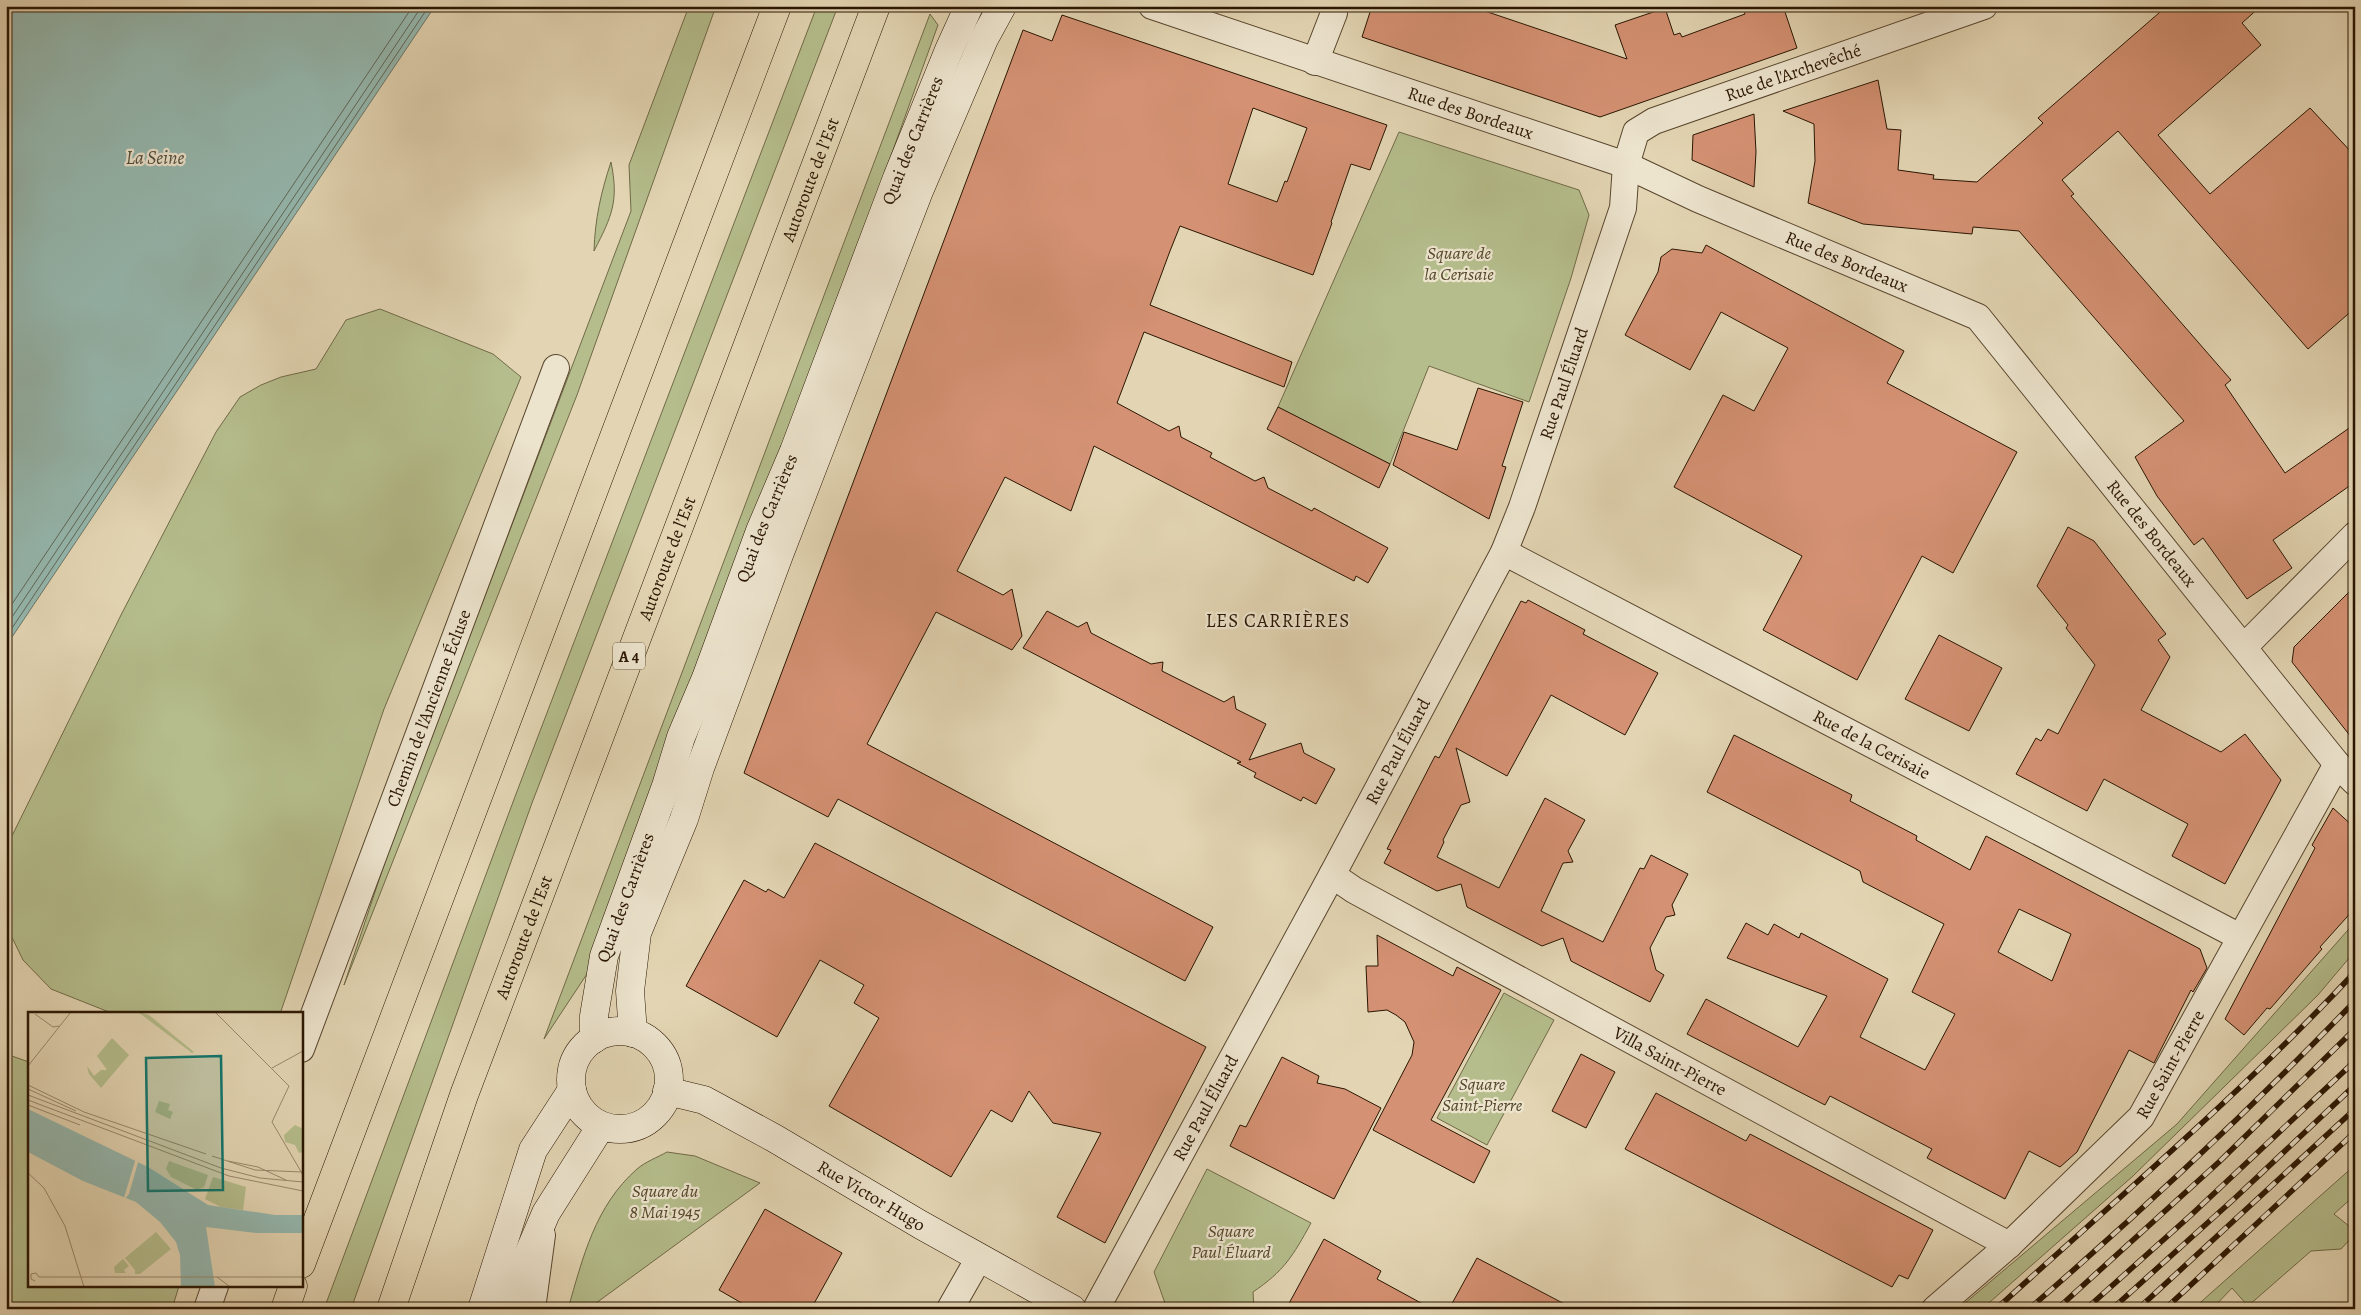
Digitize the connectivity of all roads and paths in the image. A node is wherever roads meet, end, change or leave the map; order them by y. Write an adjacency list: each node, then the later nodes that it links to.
1 (777, 6): 27 (highway)
2 (876, 6): 32 (highway, Autoroute de l’Est / A 4)
3 (969, 6): 19 (main road, Quai des Carrières)
4 (1002, 6): 18 (main road, Quai des Carrières)
5 (1152, 6): 8 (street, Rue des Bordeaux)
6 (1984, 6): 9 (street, Rue de l'Archevêché)
7 (1334, 13): 8 (street)
8 (1315, 62): 9 (street, Rue des Bordeaux)
9 (1626, 165): 12 (street, Rue Paul Éluard); 13 (street, Rue des Bordeaux)
10 (556, 368): 20 (street, Chemin de l'Ancienne Écluse)
11 (2355, 535): 13 (street)
12 (1504, 552): 16 (street, Rue Paul Éluard); 17 (street, Rue de la Cerisaie)
13 (2244, 647): 14 (street, Rue des Bordeaux)
14 (2337, 764): 15 (street, Rue des Bordeaux); 17 (street, Rue Saint-Pierre)
15 (2355, 782)
16 (1332, 875): 25 (street, Villa Saint-Pierre); 38 (street, Rue Paul Éluard)
17 (2240, 937): 25 (street, Rue Saint-Pierre)
18 (633, 1033): 19 (main road); 22 (main road)
19 (594, 1039): 21 (main road)
20 (302, 1046)
21 (572, 1090): 23 (main road); 33 (main road)
22 (667, 1091): 23 (main road); 26 (main road, Rue Victor Hugo)
23 (601, 1126): 24 (main road)
24 (546, 1213): 34 (main road); 35 (street)
25 (2009, 1246): 39 (street, Rue Saint-Pierre)
26 (979, 1258): 36 (street); 37 (main road, Rue Victor Hugo)
27 (302, 1261)
28 (214, 1288): 30 (street)
29 (292, 1288): 31 (highway)
30 (207, 1309)
31 (285, 1309)
32 (391, 1309)
33 (482, 1309)
34 (505, 1309)
35 (532, 1309)
36 (950, 1309)
37 (1072, 1309)
38 (1096, 1309)
39 (1935, 1309)

